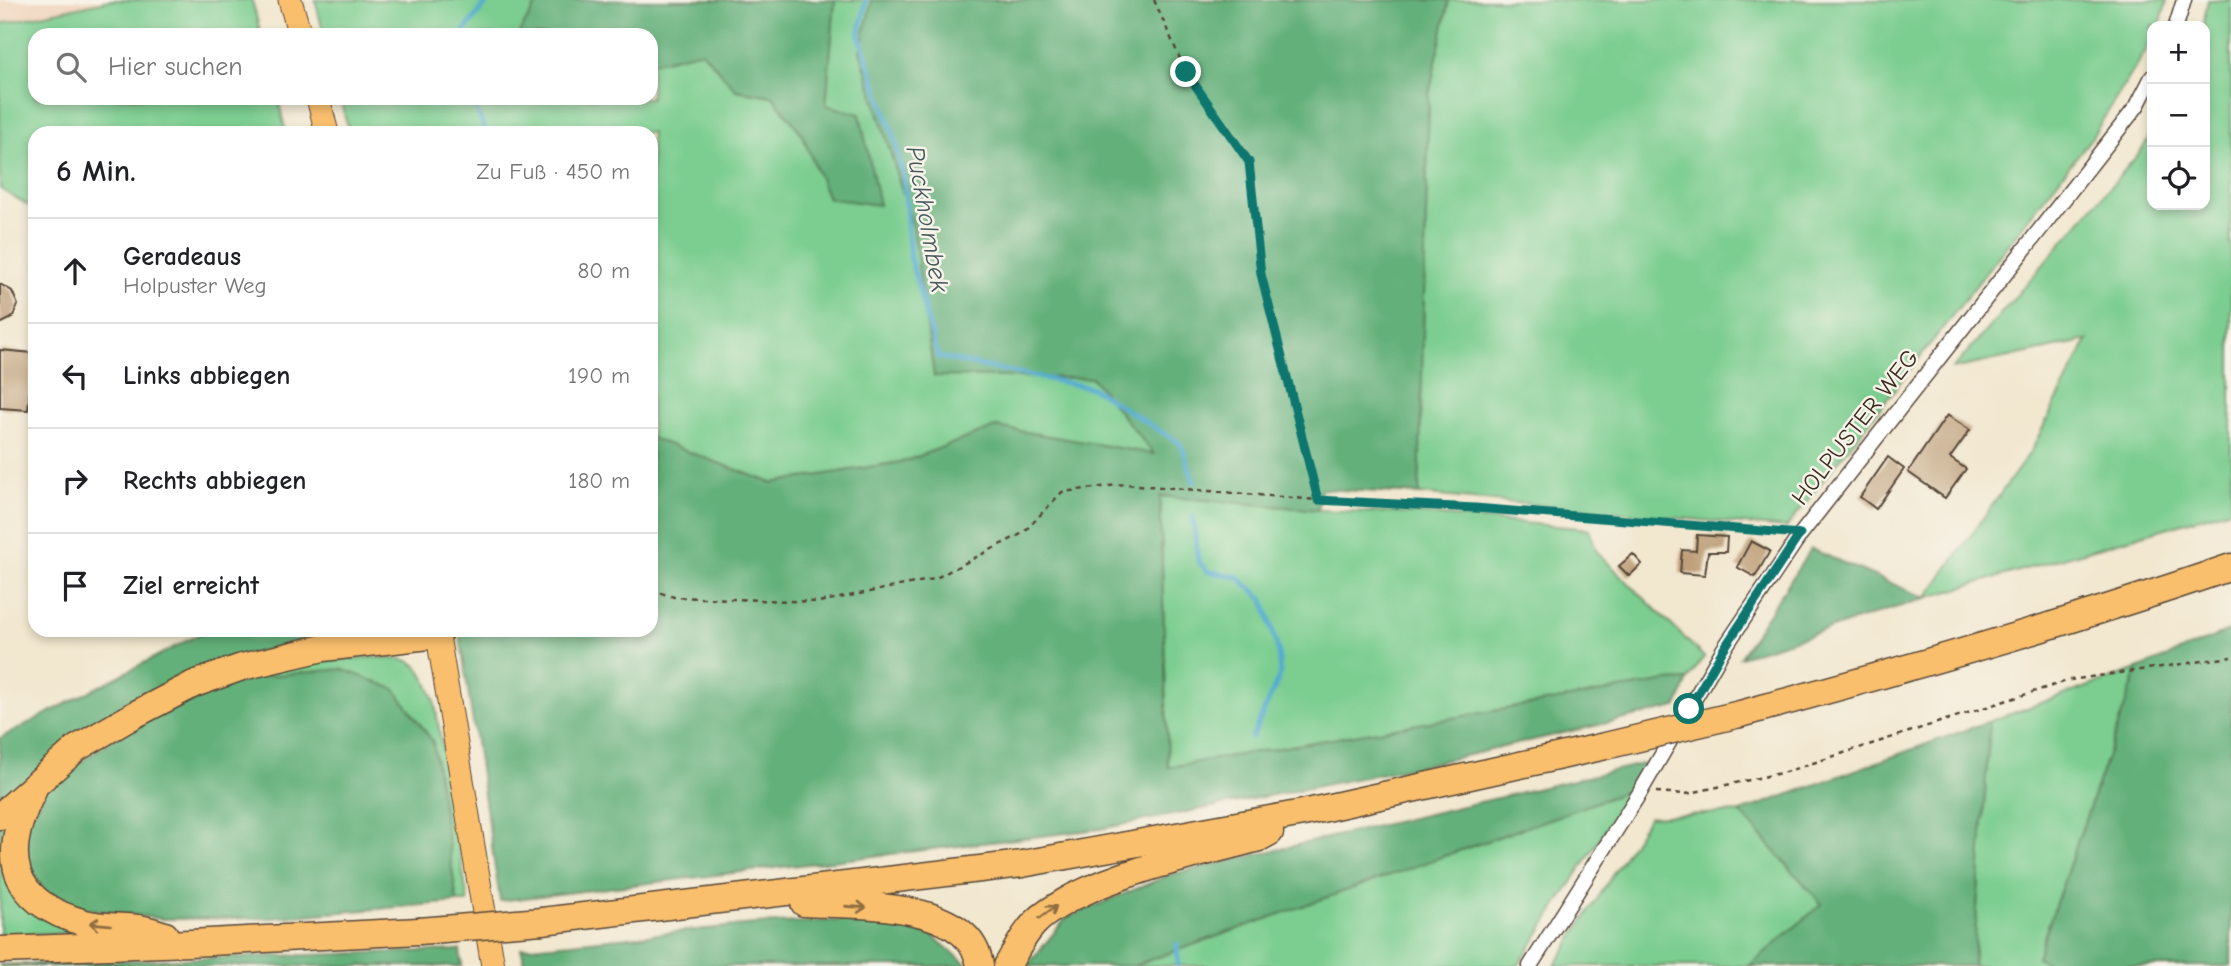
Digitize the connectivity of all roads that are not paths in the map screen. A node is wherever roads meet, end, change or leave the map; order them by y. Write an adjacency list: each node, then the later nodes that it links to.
1 (290, 0): 4 (main road)
2 (2183, 0): 3 (street)
3 (2177, 21)
4 (298, 28)
5 (2148, 84): 22 (street, HOLPUSTER WEG)
6 (320, 105): 7 (main road)
7 (325, 126)
8 (2231, 567): 14 (highway, bridge)
9 (341, 637): 12 (highway)
10 (401, 637): 12 (highway)
11 (438, 637): 19 (main road)
12 (323, 648): 13 (highway)
13 (38, 780): 15 (highway); 17 (highway, one-way to 13)
14 (1303, 813): 16 (highway); 21 (highway, one-way to 14)
15 (0, 816)
16 (739, 899): 17 (highway, bridge); 20 (highway, one-way to 20)
17 (190, 943): 18 (highway)
18 (0, 950)
19 (493, 966)
20 (980, 966)
21 (1007, 966)
22 (1530, 966)

